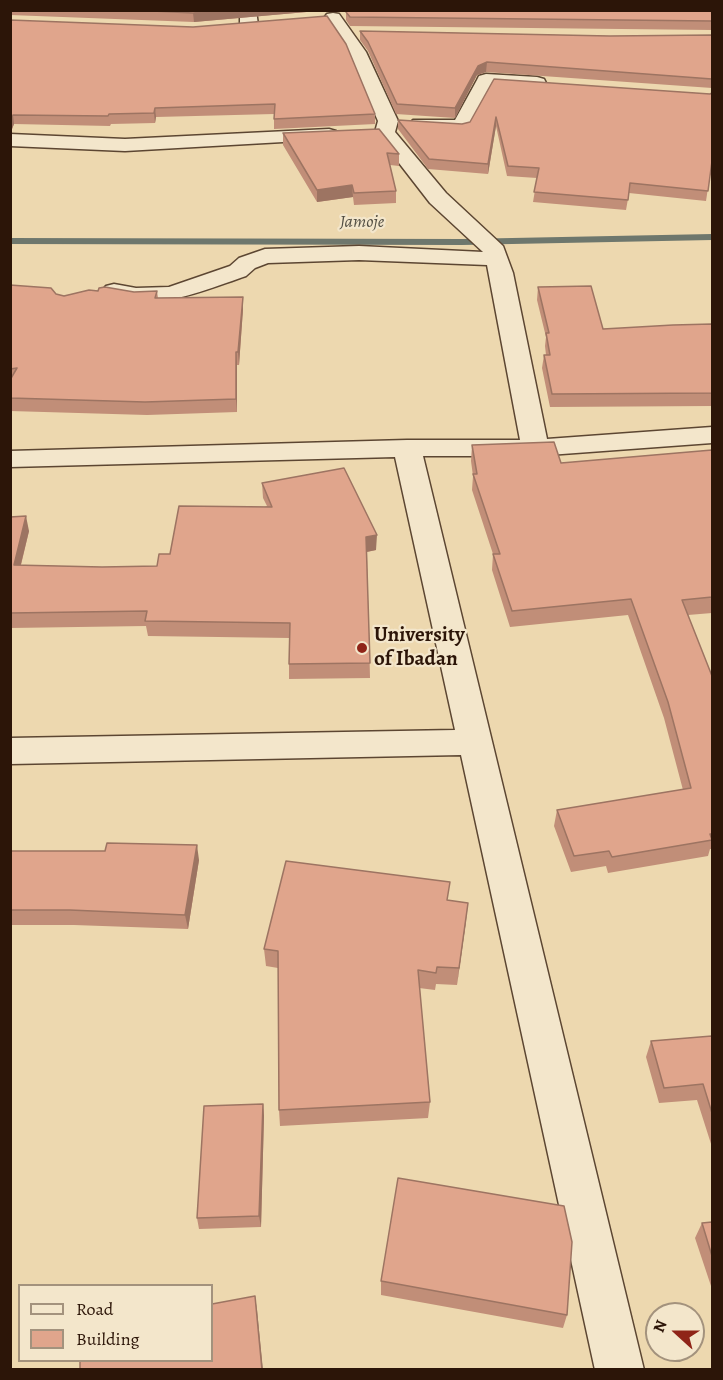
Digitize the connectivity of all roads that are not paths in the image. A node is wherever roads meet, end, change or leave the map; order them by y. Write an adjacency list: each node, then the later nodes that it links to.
1 (249, 18): 3 (street); 4 (street)
2 (334, 20): 5 (street); 7 (street)
3 (270, 23)
4 (227, 26)
5 (366, 33)
6 (558, 84): 7 (street)
7 (386, 127): 8 (street); 9 (street)
8 (10, 140)
9 (497, 259): 10 (street); 13 (street)
10 (97, 292)
11 (712, 435): 13 (street)
12 (407, 448): 13 (street); 14 (street); 15 (street)
13 (535, 448)
14 (10, 459)
15 (474, 742): 16 (street); 17 (street)
16 (10, 751)
17 (620, 1370)

